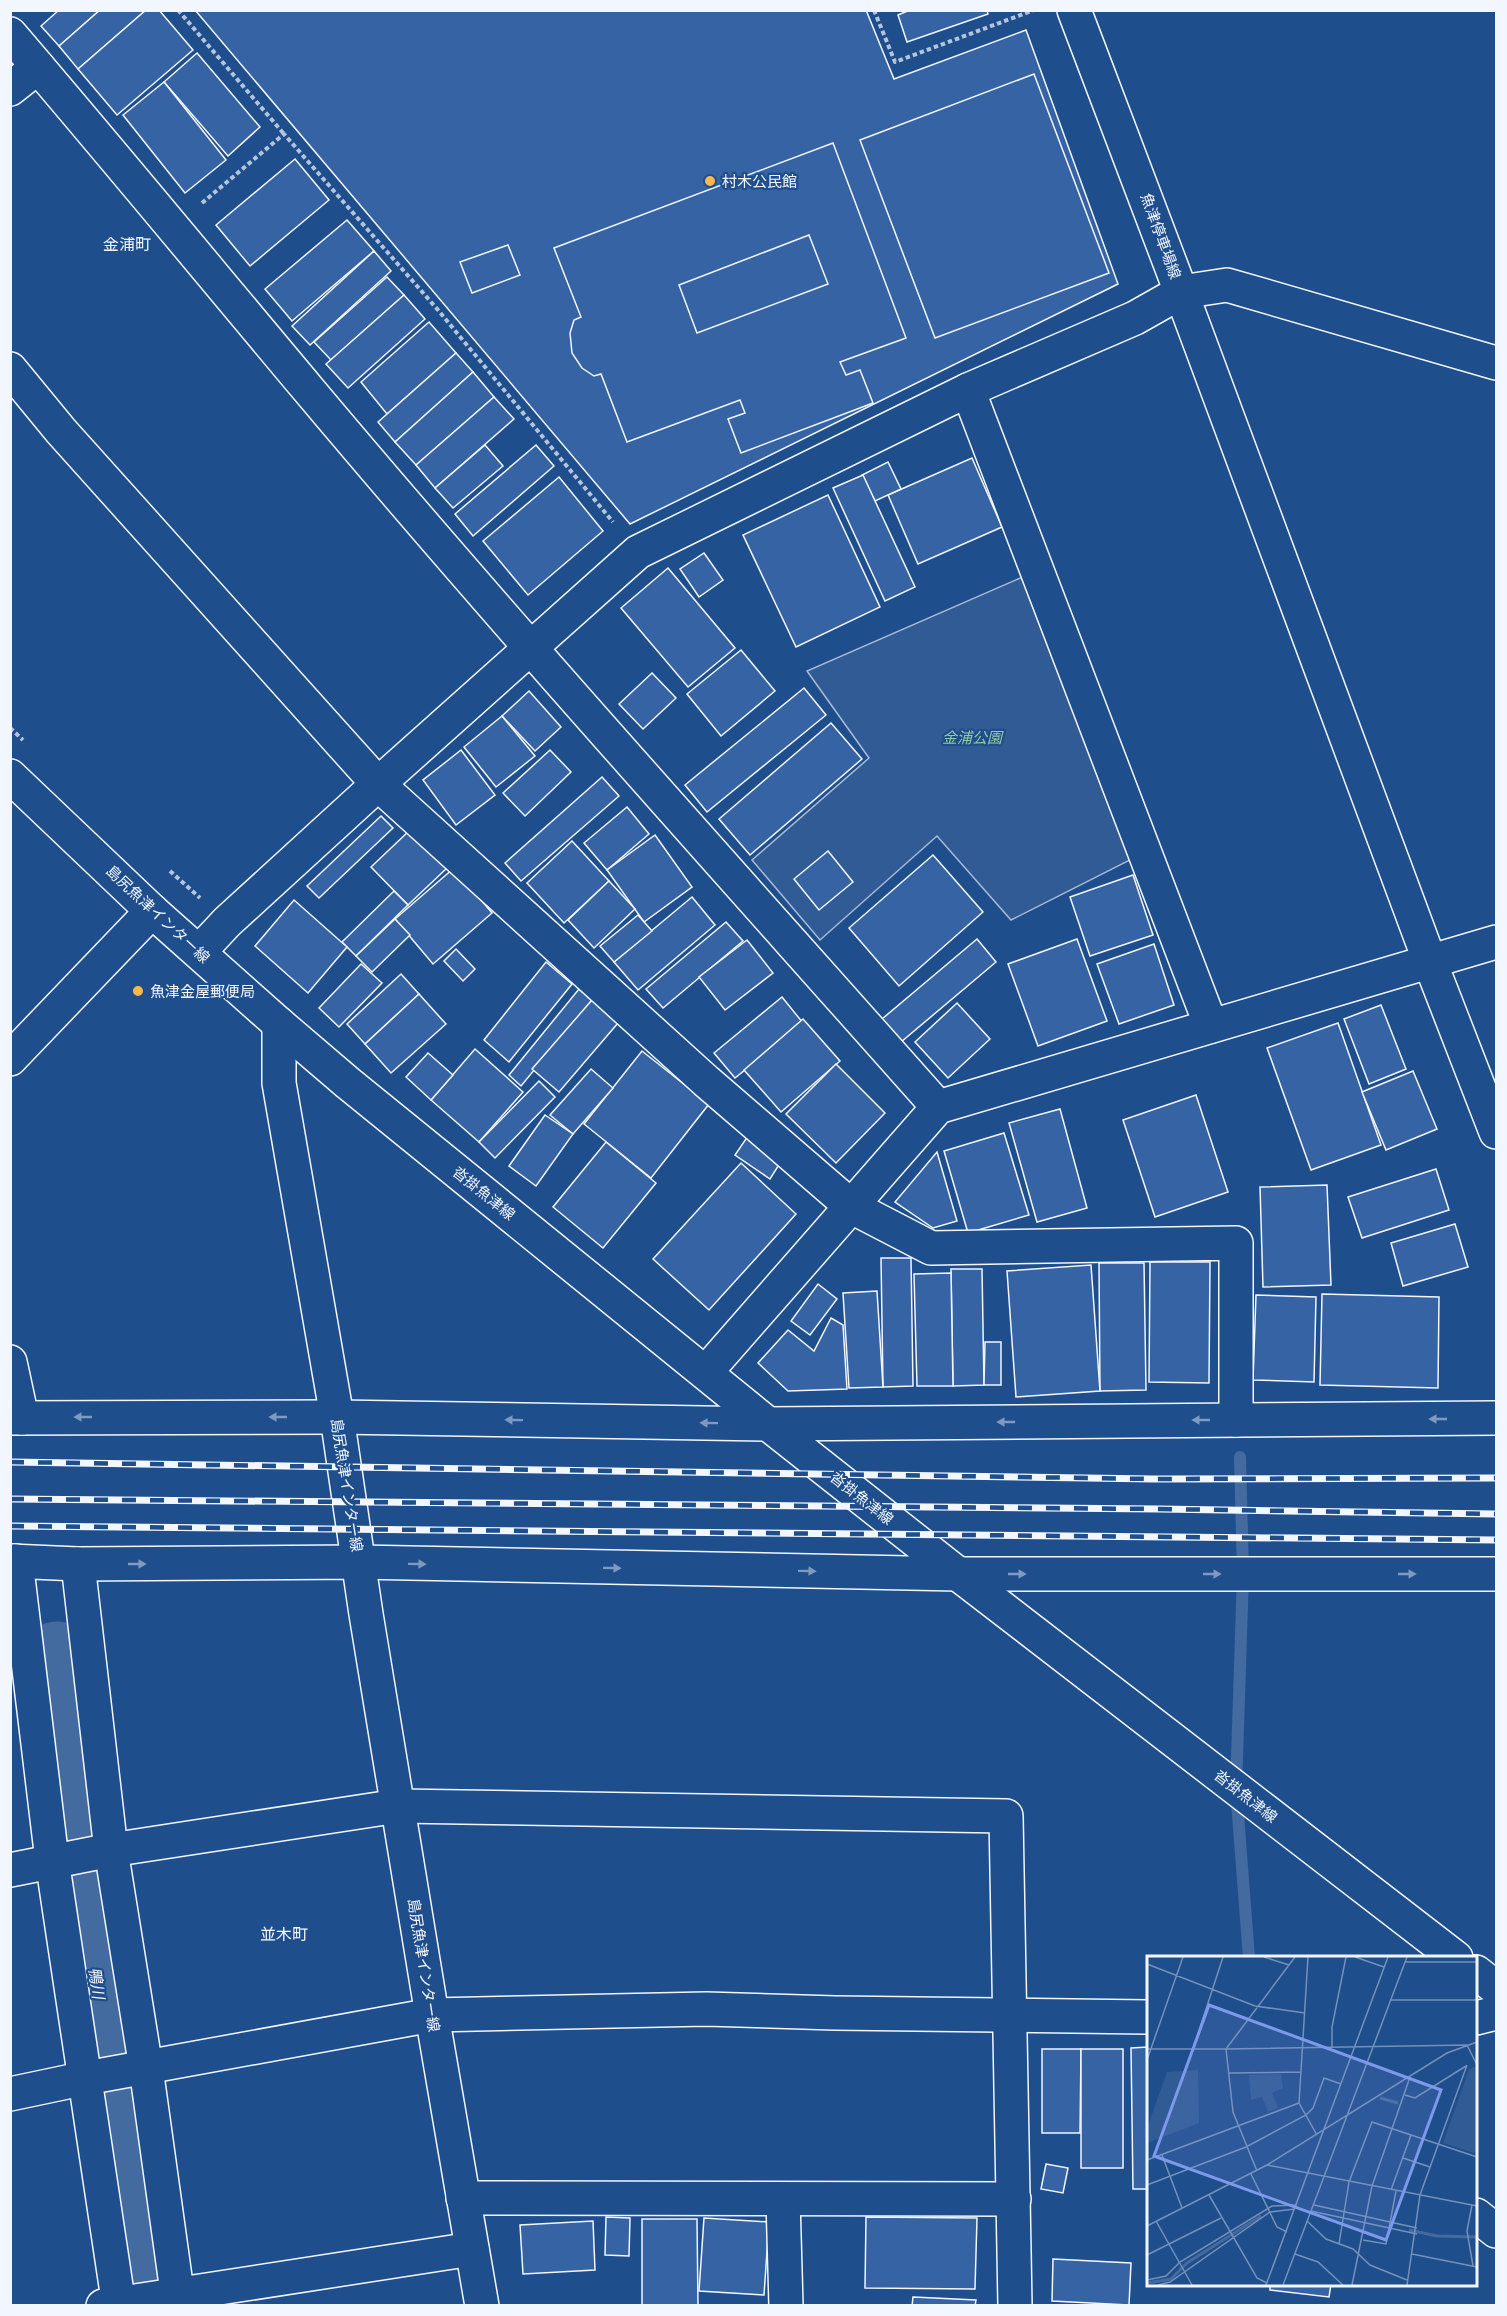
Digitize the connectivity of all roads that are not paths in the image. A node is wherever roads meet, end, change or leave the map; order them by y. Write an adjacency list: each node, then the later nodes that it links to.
1 (1074, 10): 5 (street, 魚津停車場線)
2 (10, 34): 3 (street)
3 (39, 67): 4 (street); 9 (street)
4 (10, 89)
5 (1182, 292): 6 (street, 魚津停車場線); 8 (street); 15 (street)
6 (1497, 363)
7 (10, 369): 11 (street)
8 (968, 390): 9 (street); 17 (street)
9 (531, 649): 11 (street); 19 (street)
10 (10, 776): 12 (street, 島尻魚津インター線)
11 (378, 784): 14 (street); 21 (street)
12 (152, 911): 14 (street, 島尻魚津インター線); 18 (street)
13 (1497, 942): 15 (street)
14 (199, 952): 16 (street, 島尻魚津インター線)
15 (1430, 962): 17 (street); 20 (street)
16 (279, 1024): 23 (street, 沓掛魚津線); 24 (street, 島尻魚津インター線)
17 (1211, 1026): 19 (street)
18 (10, 1059)
19 (938, 1107): 21 (street)
20 (1497, 1132)
21 (852, 1207): 23 (street); 27 (street)
22 (10, 1362): 25 (street)
23 (706, 1372): 28 (street, 沓掛魚津線)
24 (337, 1417): 25 (street, one-way to 25); 28 (street, one-way to 24); 30 (street, 島尻魚津インター線)
25 (16, 1418)
26 (1497, 1418): 27 (street, one-way to 27)
27 (1236, 1420): 28 (street, one-way to 28)
28 (768, 1424): 32 (street, 沓掛魚津線)
29 (14, 1561): 31 (street); 36 (street)
30 (358, 1562): 31 (street, one-way to 30); 32 (street, one-way to 32); 34 (street, 島尻魚津インター線)
31 (78, 1564): 35 (street)
32 (958, 1574): 33 (street, one-way to 33); 38 (street, 沓掛魚津線)
33 (1497, 1574)
34 (398, 1806): 35 (street); 42 (street, 島尻魚津インター線); 43 (street)
35 (106, 1851): 36 (street); 46 (street)
36 (58, 1860): 37 (street); 47 (street)
37 (10, 1870)
38 (1453, 1956)
39 (1477, 1973): 40 (street)
40 (1497, 1988)
41 (1497, 2013): 45 (street)
42 (432, 2015): 43 (street); 46 (street); 49 (street, 島尻魚津インター線)
43 (1011, 2016): 44 (street); 51 (street)
44 (1147, 2018)
45 (1477, 2018)
46 (146, 2068): 47 (street); 55 (street)
47 (86, 2078): 48 (street); 56 (street)
48 (10, 2094)
49 (464, 2198): 50 (street); 54 (street, 島尻魚津インター線)
50 (783, 2199): 51 (street); 58 (street)
51 (1014, 2199): 59 (street)
52 (1477, 2216): 53 (street)
53 (1497, 2231)
54 (472, 2249): 55 (street); 57 (street, 島尻魚津インター線)
55 (178, 2300): 56 (street)
56 (114, 2305)
57 (482, 2306)
58 (786, 2306)
59 (1015, 2306)

